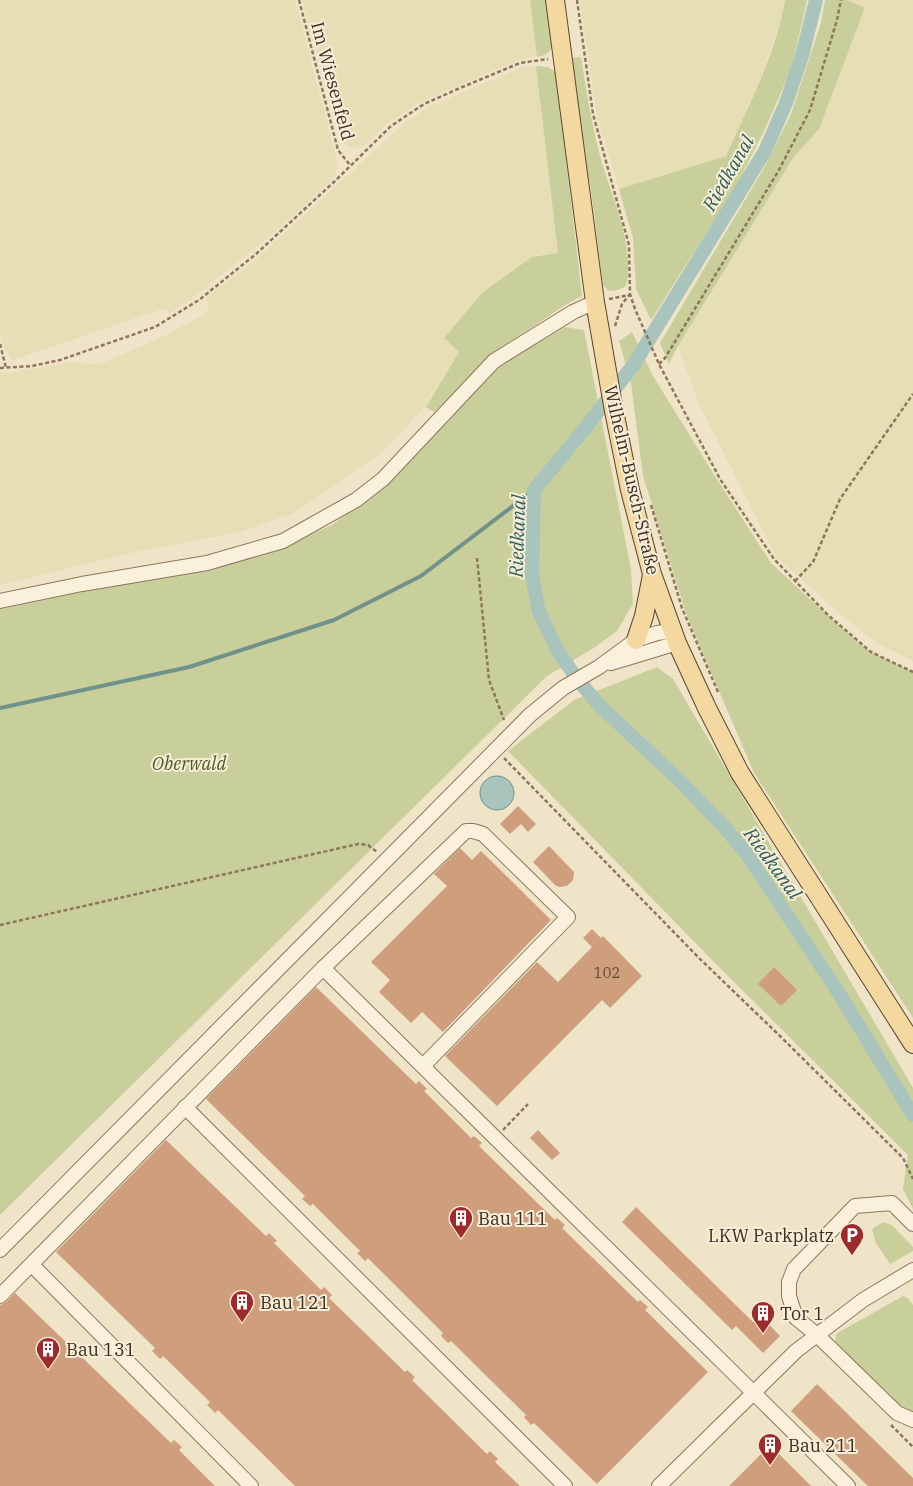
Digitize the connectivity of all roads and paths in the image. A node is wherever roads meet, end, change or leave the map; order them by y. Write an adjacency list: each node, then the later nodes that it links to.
1 (298, 0): 6 (path, Im Wiesenfeld)
2 (555, 0): 5 (main road, Wilhelm-Busch-Straße)
3 (577, 0): 7 (path)
4 (841, 0): 11 (path)
5 (563, 57): 6 (path); 8 (main road, Wilhelm-Busch-Straße)
6 (350, 165): 13 (path)
7 (630, 294): 8 (path); 9 (path); 11 (path)
8 (595, 302): 17 (main road, Wilhelm-Busch-Straße); 19 (street)
9 (613, 330)
10 (0, 344): 13 (path)
11 (659, 364): 18 (path)
12 (0, 368): 13 (path)
13 (6, 368)
14 (913, 394): 18 (path)
15 (651, 505): 20 (path)
16 (476, 558): 25 (path)
17 (652, 574): 21 (main road, Wilhelm-Busch-Straße); 22 (main road)
18 (795, 581): 24 (path)
19 (0, 602)
20 (682, 608)
21 (675, 637): 22 (street); 23 (street); 30 (main road, Wilhelm-Busch-Straße)
22 (636, 640): 23 (street)
23 (599, 667): 26 (street)
24 (913, 672)
25 (504, 720)
26 (496, 749): 27 (street); 35 (path)
27 (385, 860): 28 (path); 37 (street)
28 (0, 925)
29 (323, 968): 31 (street); 31 (street); 33 (street)
30 (913, 1044)
31 (424, 1066): 34 (street)
32 (528, 1104): 34 (path)
33 (185, 1107): 38 (street); 45 (street)
34 (496, 1138): 42 (street)
35 (913, 1179)
36 (913, 1224): 41 (street)
37 (0, 1250)
38 (32, 1265): 40 (street); 44 (street)
39 (913, 1270): 41 (street)
40 (0, 1296)
41 (816, 1334): 42 (street); 43 (street)
42 (753, 1393): 46 (street); 47 (street)
43 (913, 1420)
44 (251, 1486)
45 (565, 1486)
46 (659, 1486)
47 (848, 1486)

